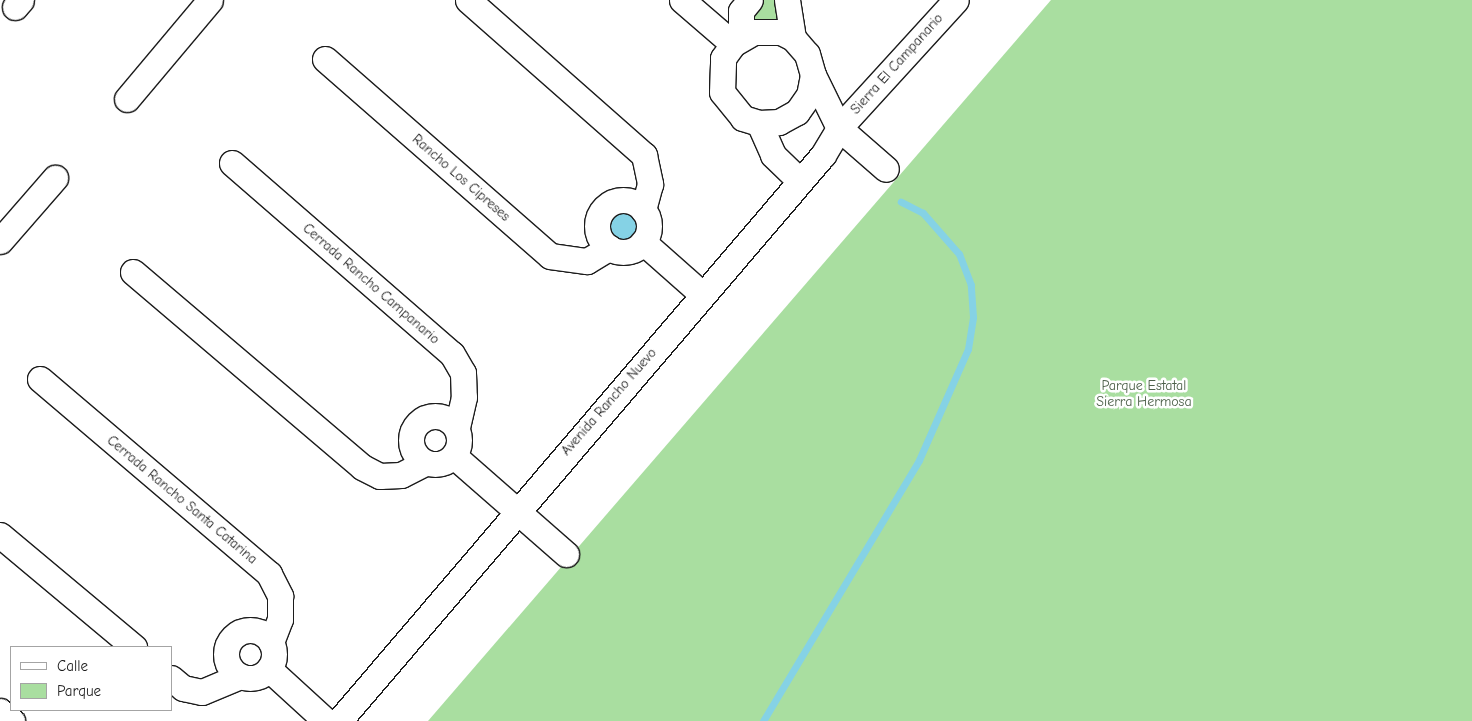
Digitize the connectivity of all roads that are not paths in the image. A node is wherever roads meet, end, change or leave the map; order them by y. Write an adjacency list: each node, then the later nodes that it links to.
1 (210, 0): 11 (street)
2 (468, 0): 18 (street)
3 (682, 0): 8 (street)
4 (750, 0): 8 (street)
5 (787, 0): 7 (street)
6 (956, 0): 13 (street, Sierra El Campanario)
7 (793, 38): 8 (street); 10 (street)
8 (737, 40): 12 (street)
9 (325, 59): 21 (street, Rancho Los Cipreses)
10 (813, 75): 12 (street); 13 (street)
11 (127, 98)
12 (759, 123): 17 (street)
13 (840, 128): 15 (street); 17 (street, Avenida Rancho Nuevo)
14 (232, 163): 25 (street, Cerrada Rancho Campanario)
15 (886, 169)
16 (54, 178): 19 (street)
17 (799, 180): 23 (street, Avenida Rancho Nuevo)
18 (643, 210): 20 (street); 21 (street)
19 (0, 241)
20 (643, 242): 21 (street); 23 (street)
21 (609, 248)
22 (133, 272): 27 (street)
23 (702, 294): 28 (street, Avenida Rancho Nuevo)
24 (40, 379): 31 (street, Cerrada Rancho Santa Catarina)
25 (457, 428): 26 (street); 27 (street)
26 (454, 456): 27 (street); 28 (street)
27 (425, 463)
28 (516, 510): 30 (street); 39 (street, Avenida Rancho Nuevo)
29 (0, 535): 32 (street)
30 (566, 554)
31 (271, 642): 33 (street); 34 (street)
32 (133, 646)
33 (269, 669): 34 (street); 38 (street)
34 (240, 676): 35 (street)
35 (172, 679)
36 (0, 711): 37 (street)
37 (12, 721)
38 (326, 721)
39 (339, 721)

